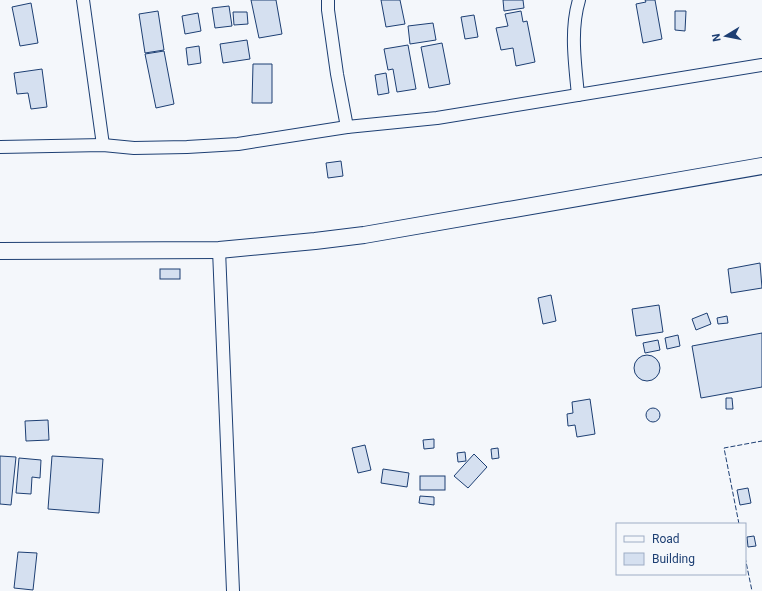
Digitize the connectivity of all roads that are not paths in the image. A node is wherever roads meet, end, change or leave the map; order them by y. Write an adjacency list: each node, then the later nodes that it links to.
1 (83, 0): 7 (street)
2 (328, 0): 6 (street)
3 (579, 0): 5 (street)
4 (762, 65): 5 (street)
5 (578, 94): 6 (street)
6 (347, 128): 7 (street)
7 (103, 145): 8 (street)
8 (0, 148)
9 (762, 166): 10 (street)
10 (219, 250): 11 (street); 12 (street)
11 (0, 251)
12 (234, 591)

